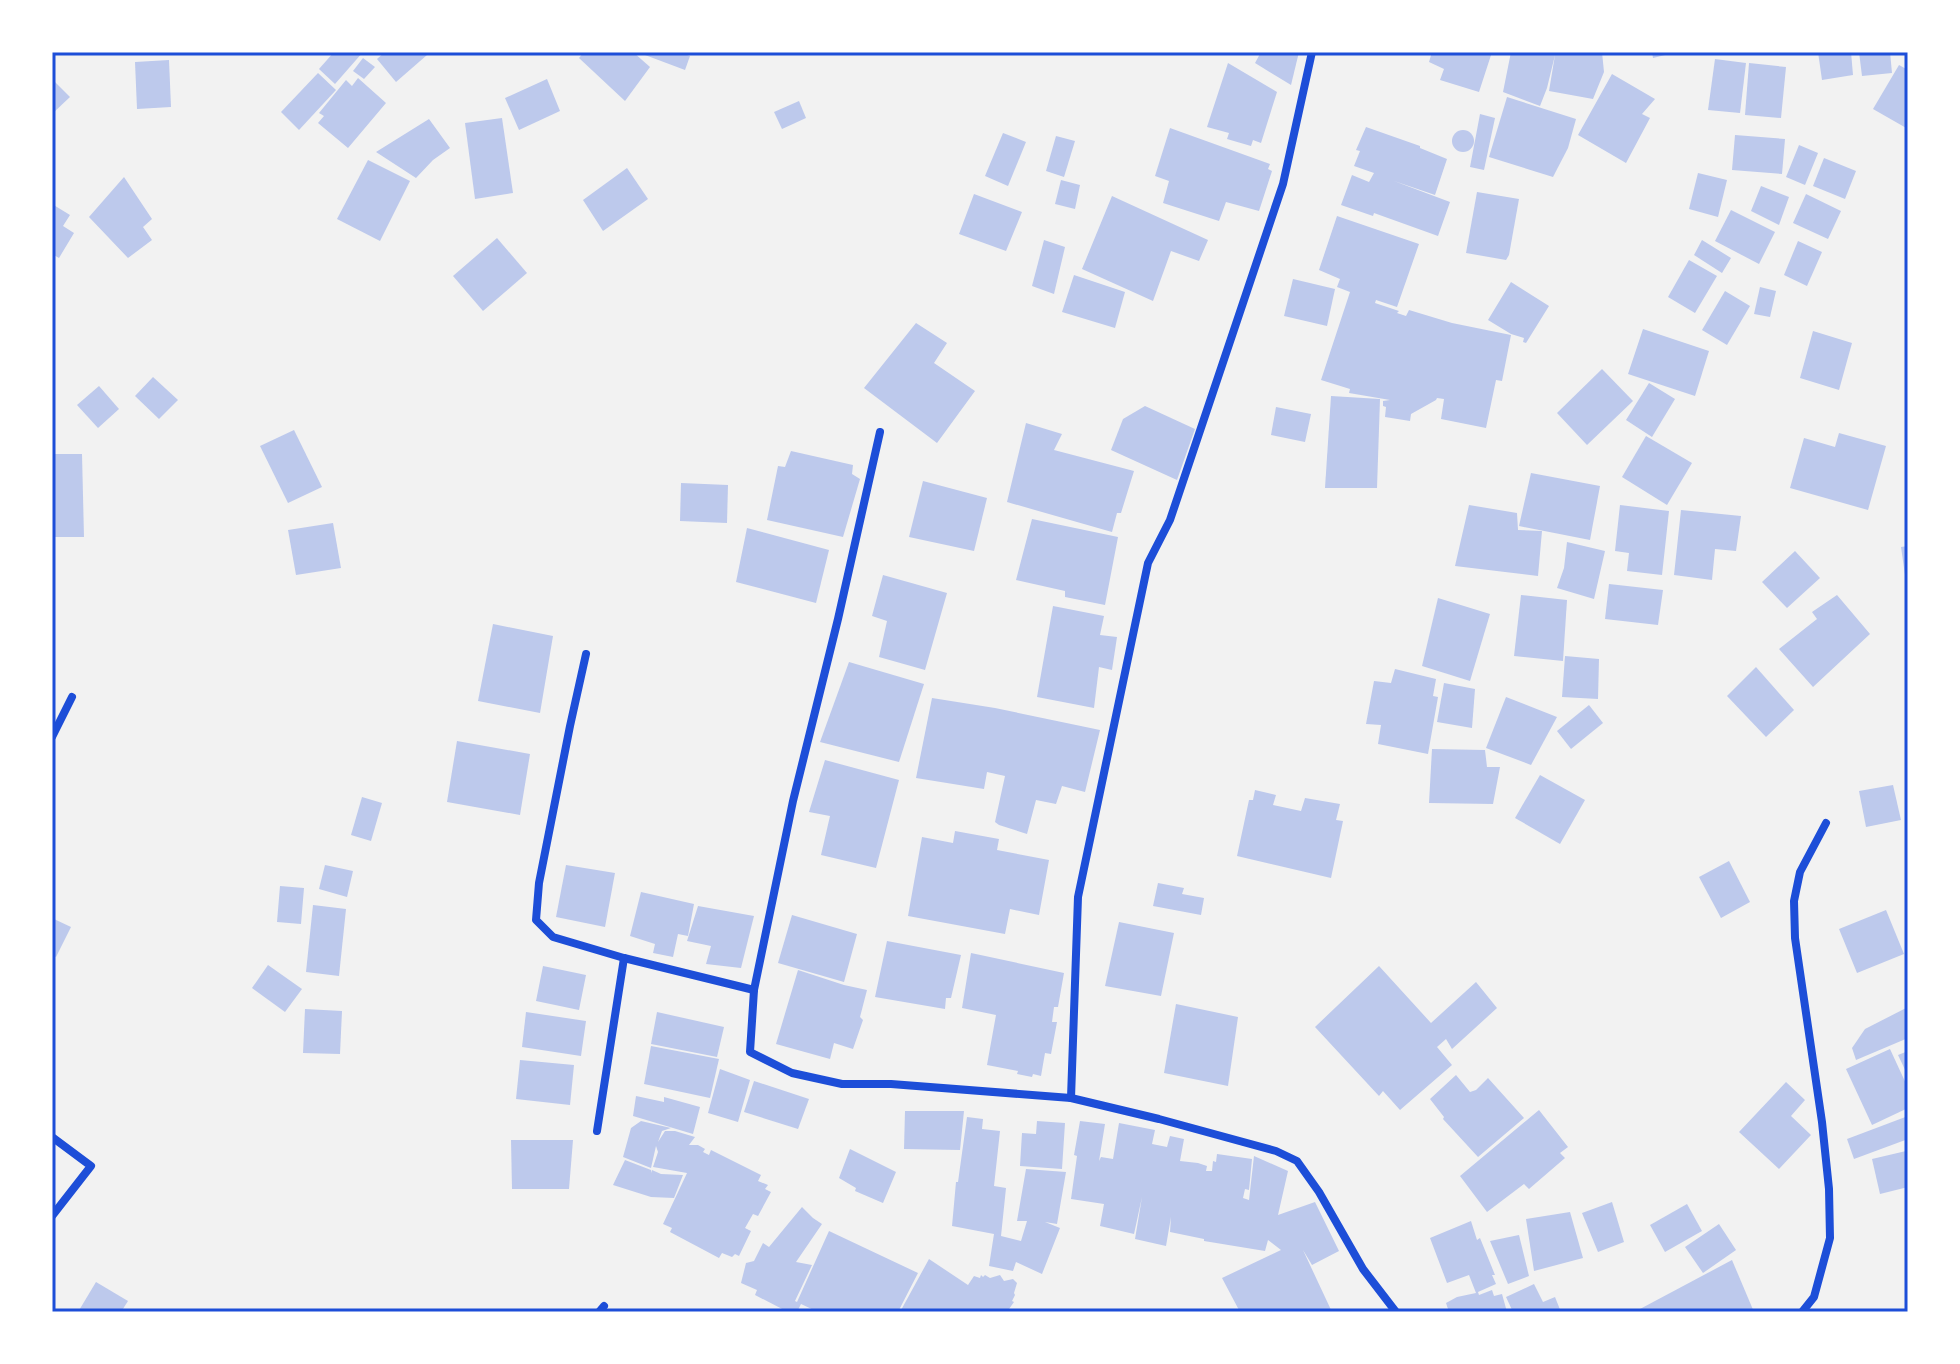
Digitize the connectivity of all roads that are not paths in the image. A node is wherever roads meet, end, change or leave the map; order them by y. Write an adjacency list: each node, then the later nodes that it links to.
1 (1312, 52): 9 (street)
2 (880, 432): 8 (street)
3 (586, 654): 7 (street)
4 (72, 697): 5 (street)
5 (52, 737)
6 (1826, 823): 14 (street)
7 (624, 958): 8 (street); 10 (street)
8 (754, 990): 9 (street)
9 (1071, 1098): 13 (street)
10 (597, 1131)
11 (52, 1137): 12 (street)
12 (52, 1216)
13 (1396, 1312)
14 (1802, 1312)

